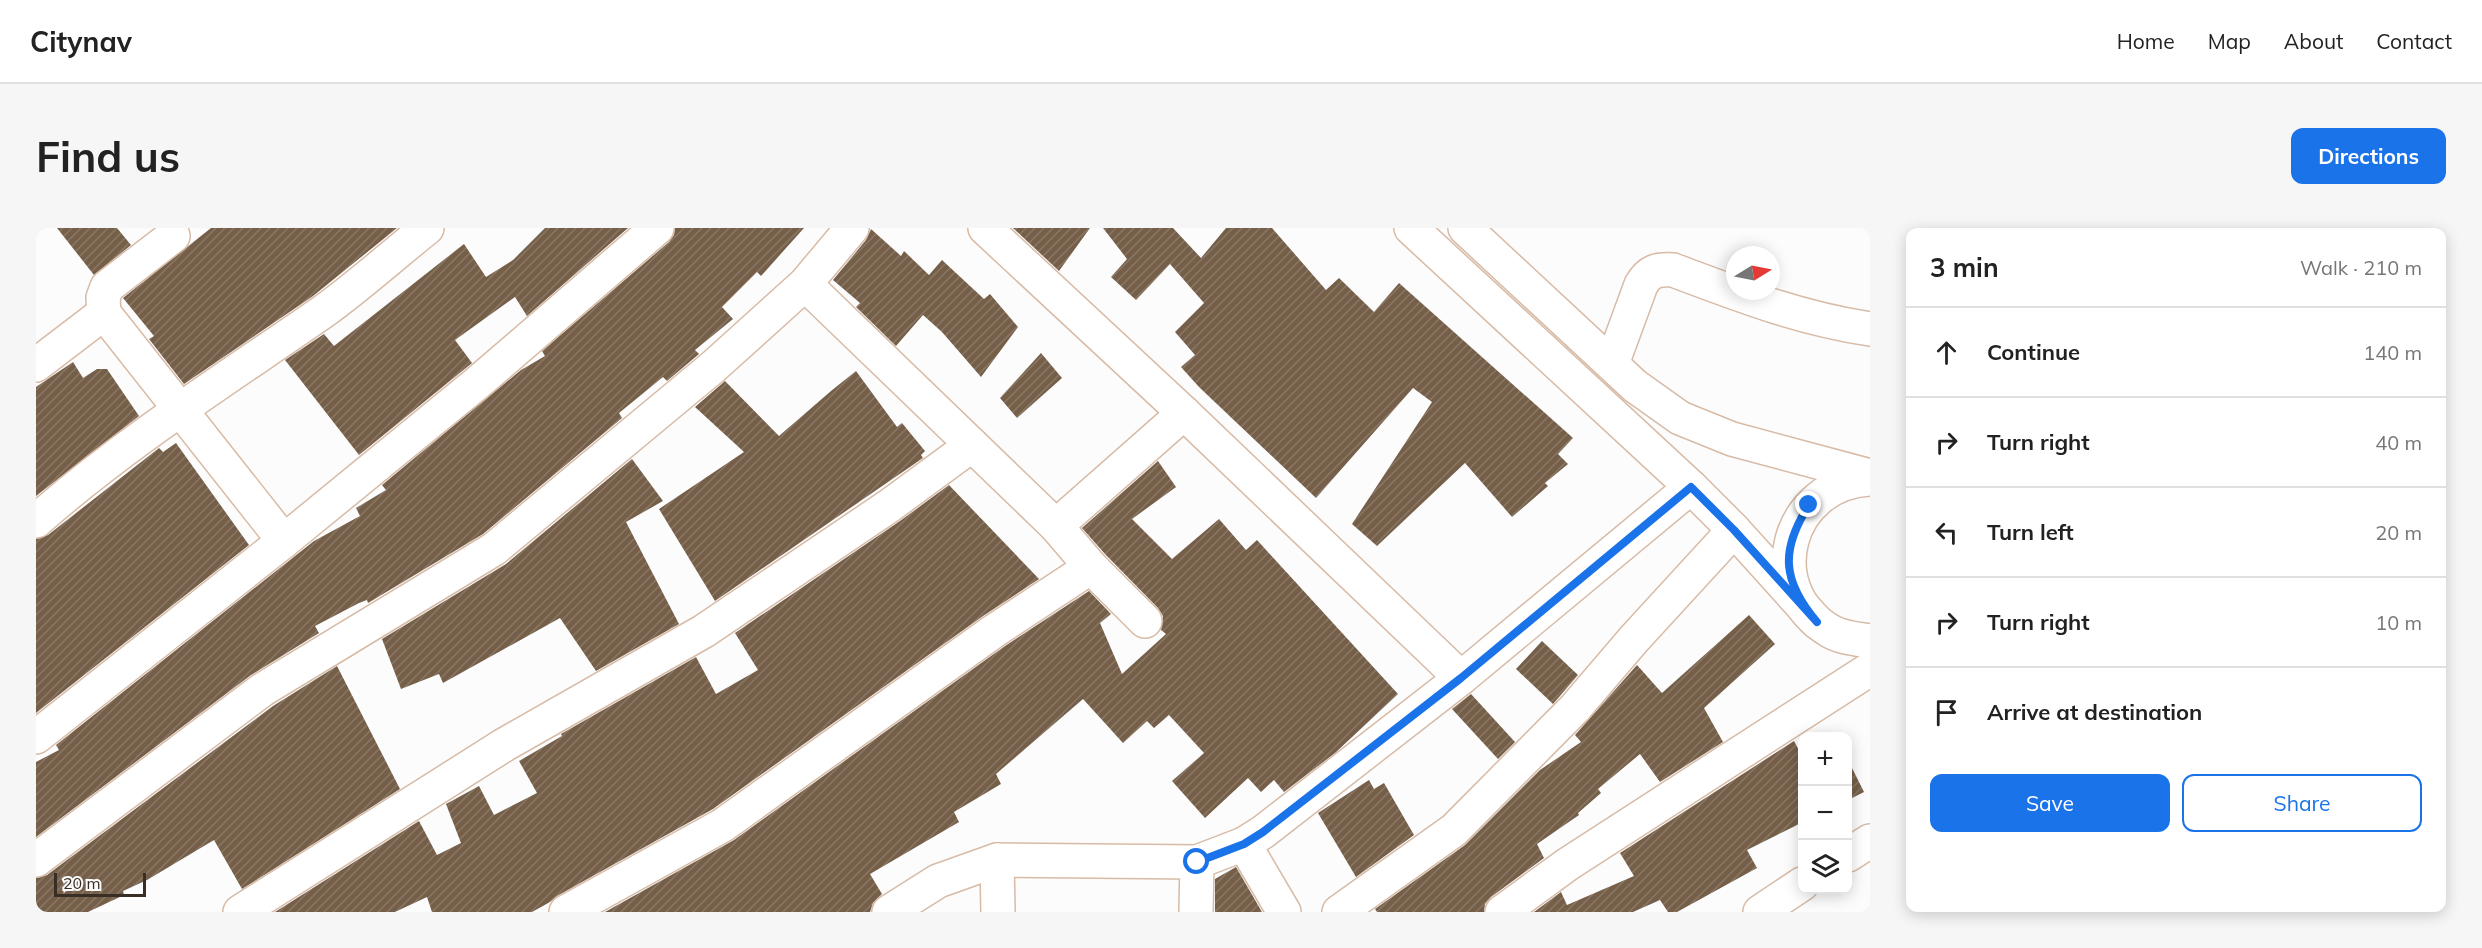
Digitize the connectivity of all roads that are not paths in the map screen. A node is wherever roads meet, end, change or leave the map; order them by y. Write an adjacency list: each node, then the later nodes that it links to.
1 (427, 228): 8 (street)
2 (657, 228): 22 (street)
3 (852, 228): 9 (street)
4 (985, 228): 15 (street)
5 (1411, 228): 18 (street)
6 (1465, 228): 12 (street)
7 (174, 231): 10 (street)
8 (392, 238): 14 (street)
9 (805, 284): 16 (street); 33 (street)
10 (104, 313): 13 (street); 14 (street)
11 (1870, 329): 12 (street)
12 (1612, 364): 17 (street)
13 (36, 365)
14 (178, 409): 19 (street); 22 (street)
15 (1184, 412): 20 (street); 28 (street)
16 (972, 445): 20 (street); 37 (street)
17 (1870, 477): 25 (street)
18 (1691, 487): 21 (street); 28 (street)
19 (36, 521)
20 (1056, 526): 23 (street)
21 (1734, 530): 25 (street); 43 (street)
22 (284, 541): 29 (street)
23 (1091, 567): 24 (street); 38 (street)
24 (1145, 621)
25 (1817, 622): 26 (street)
26 (1863, 647)
27 (1870, 669): 44 (street)
28 (1461, 678): 31 (street)
29 (36, 737)
30 (1870, 841): 32 (street)
31 (1244, 844): 35 (street); 42 (street)
32 (1852, 852)
33 (36, 860)
34 (997, 860): 35 (street); 39 (street); 40 (street)
35 (1197, 862): 41 (street)
36 (1798, 887): 45 (street)
37 (240, 912)
38 (566, 912)
39 (889, 912)
40 (998, 912)
41 (1196, 912)
42 (1284, 912)
43 (1339, 912)
44 (1502, 912)
45 (1760, 912)

